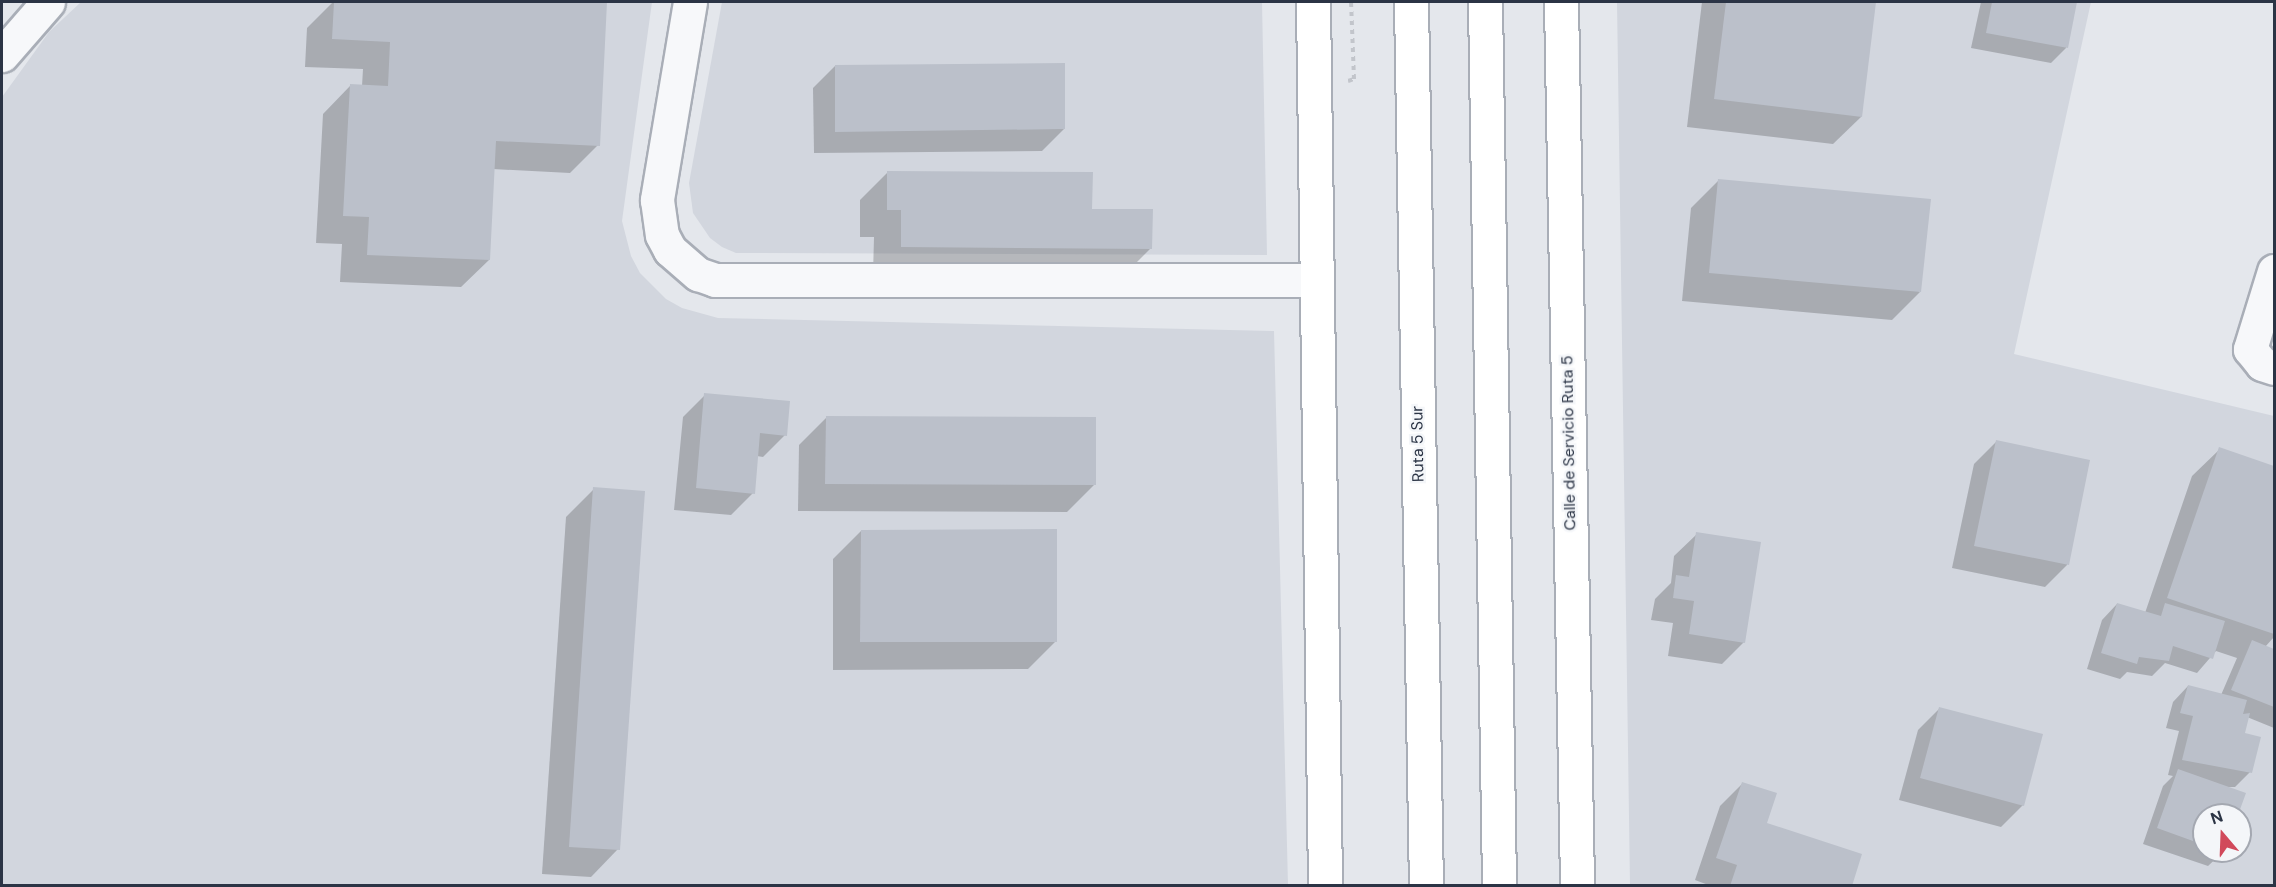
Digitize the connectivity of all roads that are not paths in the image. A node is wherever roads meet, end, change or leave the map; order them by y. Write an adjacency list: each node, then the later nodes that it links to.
1 (48, 2): 7 (street)
2 (690, 2): 9 (street)
3 (1313, 2): 9 (main road)
4 (1411, 2): 12 (main road, Ruta 5 Sur)
5 (1485, 2): 13 (main road)
6 (1561, 2): 14 (main road, Calle de Servicio Ruta 5)
7 (2, 56)
8 (2274, 271): 10 (street)
9 (1315, 280): 11 (main road)
10 (2274, 368)
11 (1325, 885)
12 (1426, 885)
13 (1499, 885)
14 (1577, 885)

